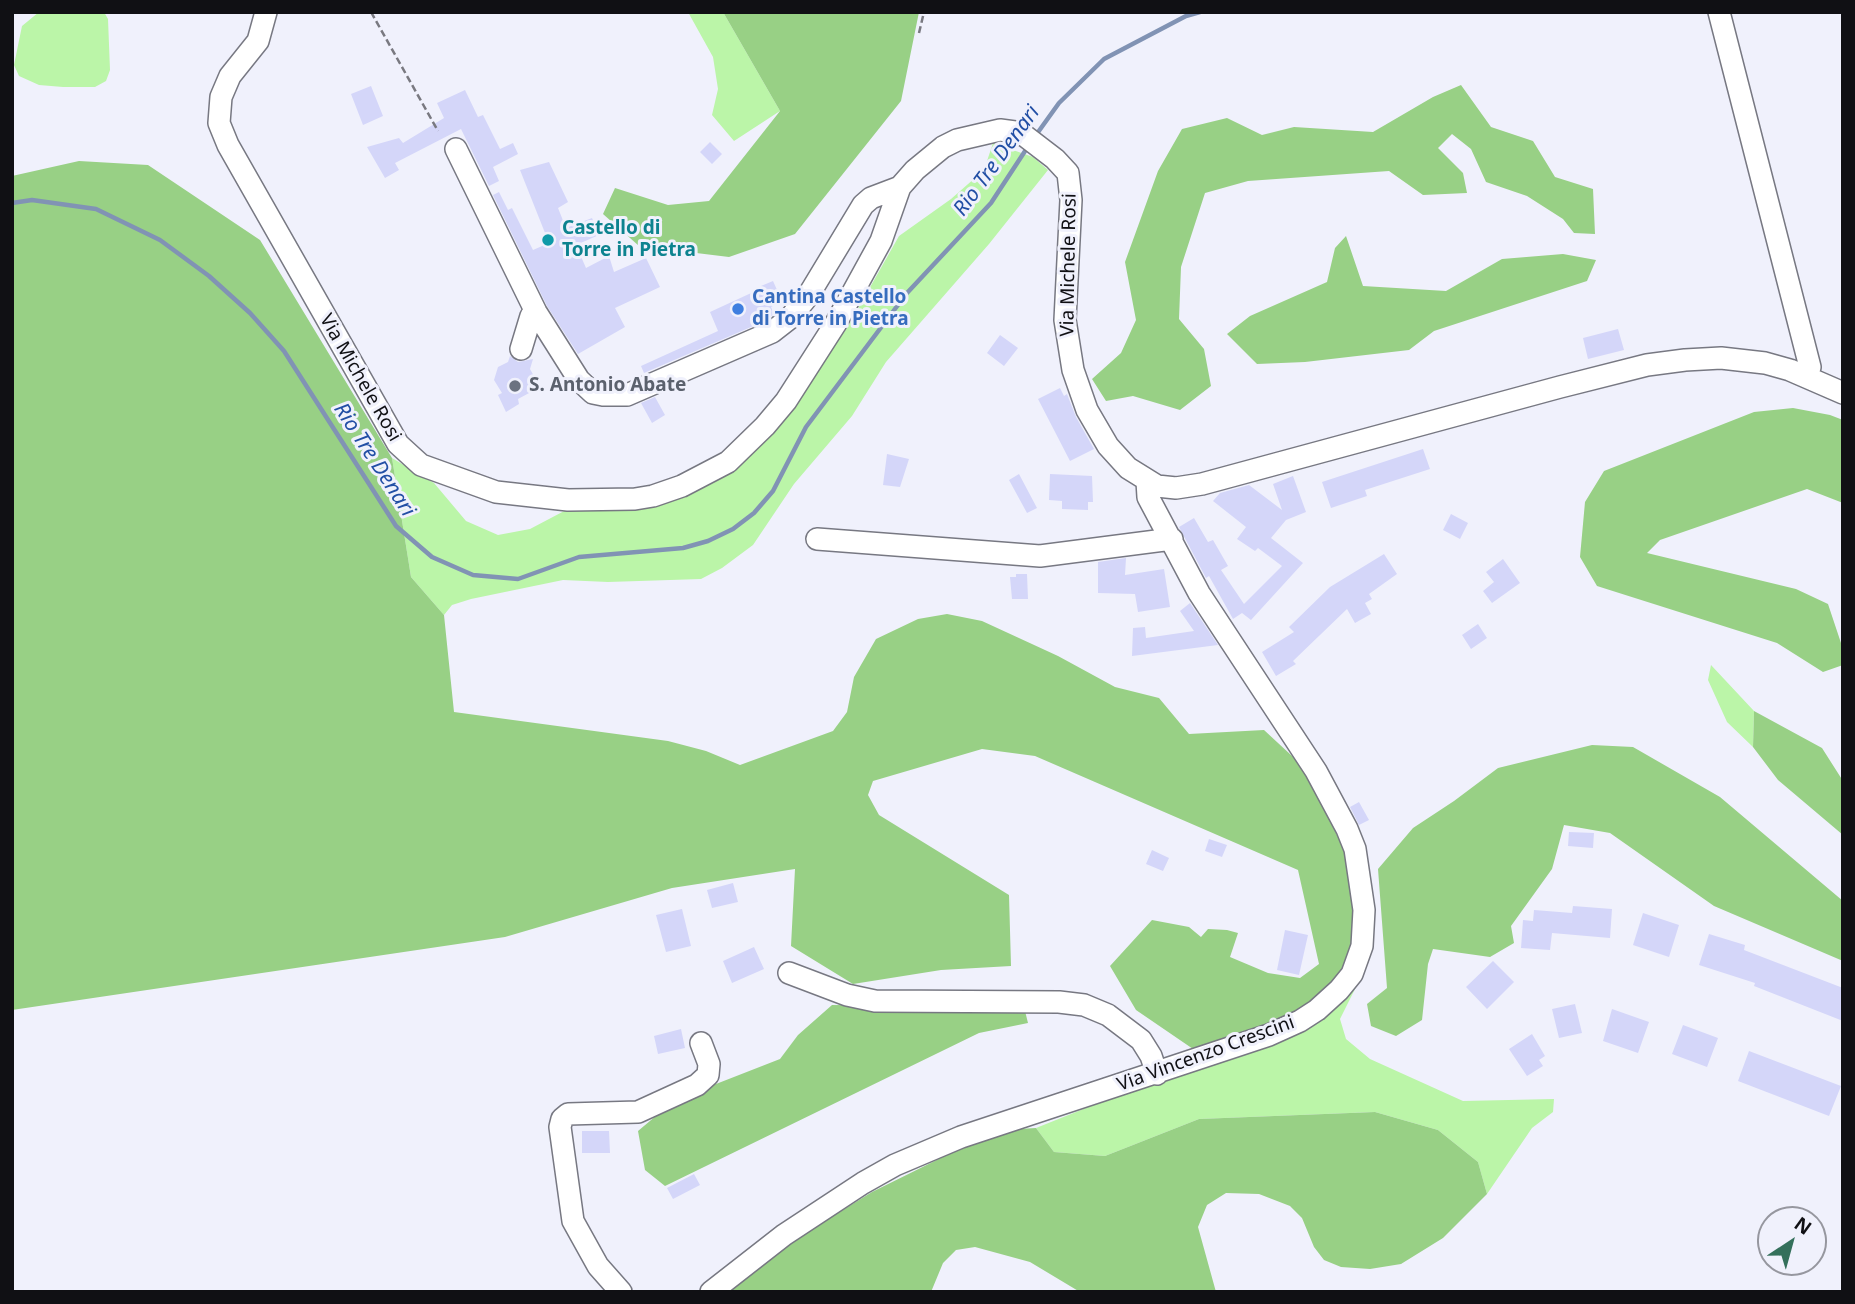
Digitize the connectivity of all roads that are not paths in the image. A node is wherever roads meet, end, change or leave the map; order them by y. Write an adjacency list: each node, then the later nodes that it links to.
1 (266, 12): 4 (street, Via Michele Rosi)
2 (1719, 12): 7 (street)
3 (456, 149): 5 (street)
4 (900, 187): 5 (street); 9 (street, Via Michele Rosi)
5 (536, 312): 6 (street)
6 (521, 349)
7 (1807, 377): 8 (street, Via Michele Rosi); 9 (street, Via Michele Rosi)
8 (1843, 393)
9 (1147, 481): 11 (street, Via Vincenzo Crescini)
10 (817, 539): 11 (street)
11 (1172, 539): 14 (street, Via Vincenzo Crescini)
12 (789, 973): 14 (street)
13 (701, 1043): 15 (street)
14 (1157, 1074): 16 (street, Via Vincenzo Crescini)
15 (621, 1292)
16 (710, 1292)

